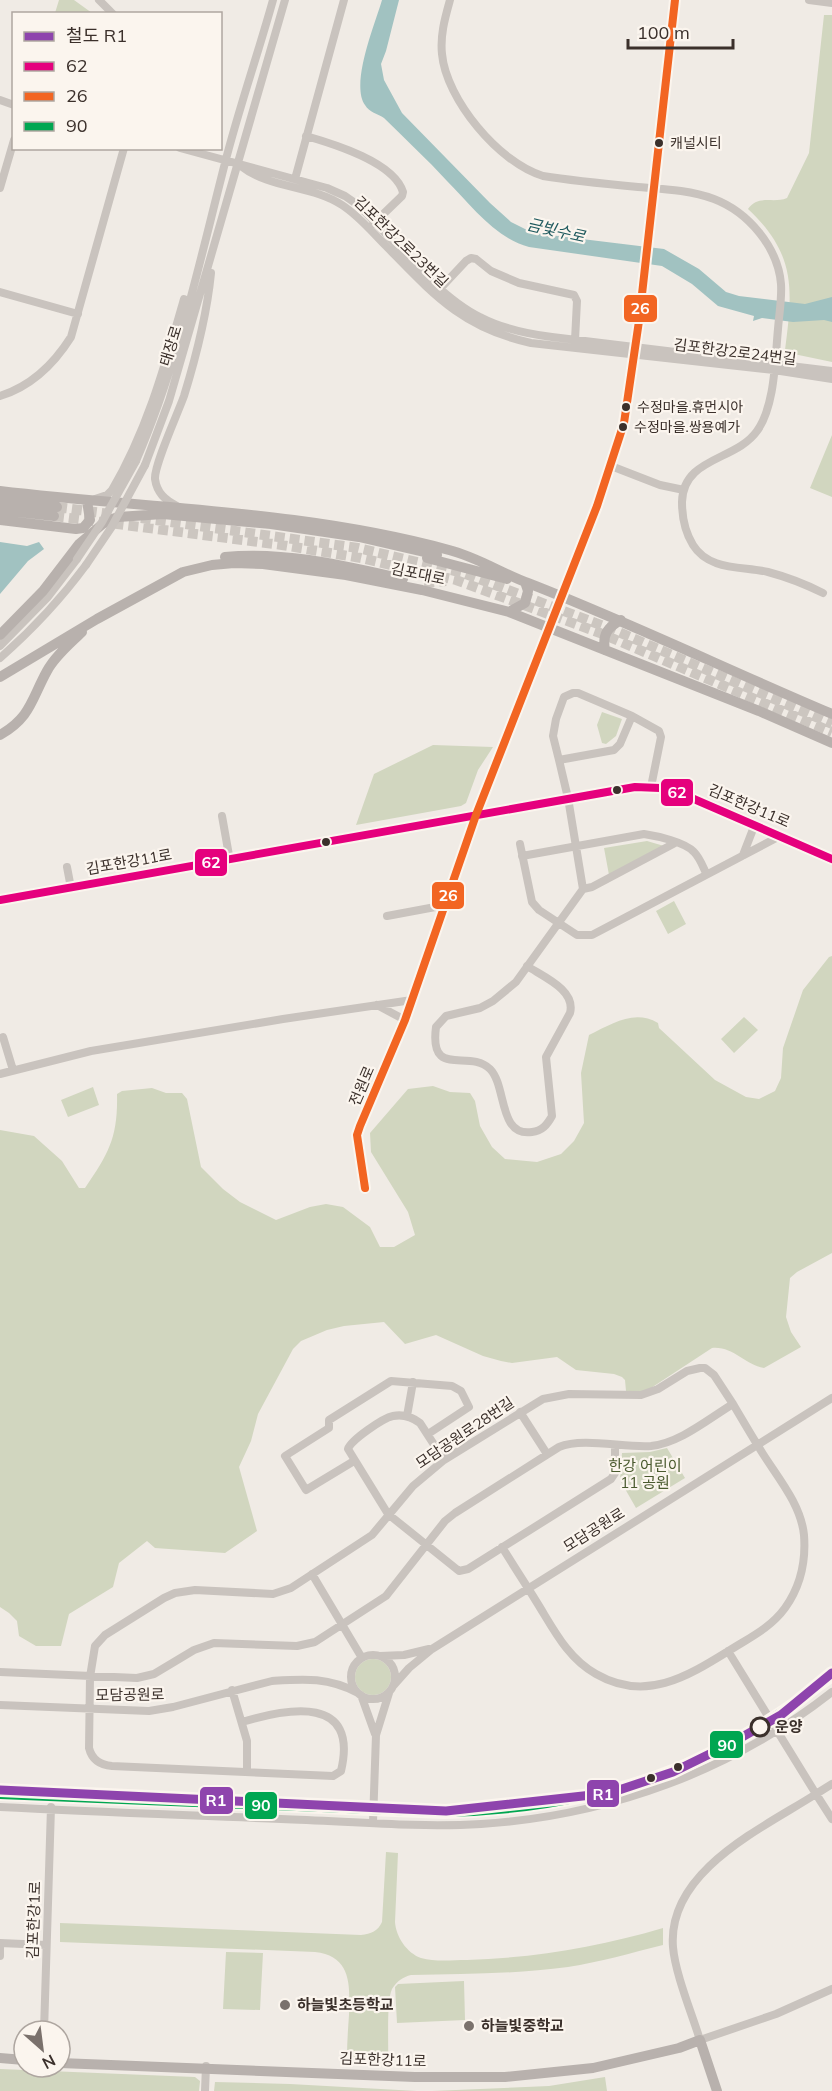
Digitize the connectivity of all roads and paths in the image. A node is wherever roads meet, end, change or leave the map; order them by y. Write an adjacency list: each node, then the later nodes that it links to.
1 (99, 0): 9 (street)
2 (273, 0): 14 (street, 태장로)
3 (285, 0): 15 (street, 태장로)
4 (344, 0): 10 (street)
5 (450, 0): 18 (street)
6 (675, 0): 18 (street, 전원로)
7 (809, 0): 8 (street)
8 (832, 3)
9 (111, 12)
10 (306, 136): 16 (street); 19 (street)
11 (12, 147): 17 (street)
12 (123, 150): 24 (street)
13 (187, 150): 14 (street)
14 (226, 161): 15 (street); 20 (street, 태장로)
15 (238, 164): 16 (street, 김포한강2로23번길); 19 (street, 김포한강2로23번길); 21 (street, 태장로)
16 (294, 179): 19 (street, 김포한강2로23번길)
17 (0, 188)
18 (655, 188): 26 (street, 전원로); 27 (street)
19 (372, 225): 22 (street, 김포한강2로23번길)
20 (203, 255): 35 (street); 52 (street, 태장로, bridge)
21 (212, 255): 36 (street); 54 (street, 태장로, bridge)
22 (438, 291): 25 (street, 김포한강2로23번길); 25 (street); 26 (street, 김포한강2로23번길)
23 (0, 292): 24 (street)
24 (78, 314): 30 (street)
25 (575, 340): 26 (street, 김포한강2로23번길)
26 (635, 351): 27 (street, 김포한강2로24번길); 31 (street, 전원로)
27 (774, 367): 28 (street, 김포한강2로24번길); 29 (street, 김포한강2로24번길); 32 (street)
28 (832, 371)
29 (832, 379)
30 (0, 396)
31 (611, 466): 32 (street); 46 (street, 전원로)
32 (684, 490): 45 (street)
33 (0, 491): 35 (main road, 김포대로)
34 (0, 500): 37 (main road)
35 (87, 501): 36 (main road, 김포대로); 40 (main road)
36 (181, 508): 38 (main road); 43 (main road, 김포대로)
37 (0, 510)
38 (133, 515): 39 (main road); 51 (main road)
39 (202, 518): 41 (main road); 43 (main road)
40 (0, 520)
41 (437, 555)
42 (183, 572): 44 (main road); 47 (main road, 김포대로); 48 (main road, 김포대로)
43 (525, 582): 46 (main road, 김포대로); 47 (main road)
44 (424, 583)
45 (823, 593)
46 (562, 596): 49 (main road, 김포대로); 50 (street, 전원로)
47 (509, 612): 50 (main road, 김포대로)
48 (97, 619): 55 (main road, 김포대로); 58 (main road)
49 (621, 620): 53 (main road); 56 (main road, 김포대로)
50 (549, 628): 53 (main road, 김포대로); 63 (street, 전원로)
51 (0, 635)
52 (0, 646)
53 (605, 650): 59 (main road, 김포대로)
54 (0, 658)
55 (0, 676)
56 (832, 714)
57 (632, 716): 60 (street); 60 (street); 61 (street)
58 (0, 735)
59 (832, 743)
60 (560, 760): 62 (street)
61 (651, 787): 62 (street, 김포한강11로); 65 (street, 김포한강11로)
62 (568, 798): 63 (street, 김포한강11로); 69 (street)
63 (476, 815): 73 (street, 김포한강11로); 79 (street, 전원로)
64 (222, 816): 73 (street)
65 (755, 824): 66 (street, 김포한강11로); 70 (street)
66 (780, 836): 70 (street); 72 (street, 김포한강11로)
67 (675, 843): 69 (street); 75 (street); 77 (street)
68 (520, 844): 71 (street)
69 (576, 846): 71 (street); 77 (street)
70 (743, 855): 75 (street)
71 (522, 856): 81 (street)
72 (832, 859)
73 (230, 860): 76 (street, 김포한강11로); 78 (street, 김포한강11로)
74 (67, 867): 76 (street)
75 (706, 873): 81 (street)
76 (71, 888): 78 (street, 김포한강11로)
77 (584, 889): 81 (street)
78 (0, 902)
79 (446, 905): 80 (street); 83 (street, 전원로)
80 (387, 916)
81 (558, 922): 82 (street)
82 (527, 966): 82 (street)
83 (412, 1000): 84 (street); 85 (street, 전원로)
84 (377, 1005): 85 (street); 87 (street)
85 (405, 1020): 89 (street, 전원로)
86 (3, 1037): 87 (street)
87 (13, 1070): 88 (street)
88 (0, 1074)
89 (365, 1188)
90 (413, 1382): 94 (street); 95 (street); 100 (street)
91 (832, 1398): 96 (street, 모담공원로)
92 (732, 1404): 93 (street, 모담공원로28번길); 96 (street, 모담공원로28번길); 97 (street)
93 (520, 1412): 98 (street); 99 (street, 모담공원로28번길)
94 (407, 1416): 95 (street); 100 (street)
95 (428, 1434): 99 (street)
96 (757, 1444): 105 (street, 모담공원로); 108 (street, 모담공원로28번길)
97 (615, 1446): 98 (street); 103 (street)
98 (547, 1454): 102 (street)
99 (444, 1460): 101 (street, 모담공원로28번길)
100 (354, 1461): 101 (street)
101 (388, 1514): 102 (street); 104 (street, 모담공원로28번길)
102 (426, 1546): 103 (street); 106 (street)
103 (502, 1547): 105 (street, 모담공원로28번길)
104 (312, 1574): 106 (street); 114 (street, 모담공원로28번길)
105 (528, 1588): 107 (street, 모담공원로); 108 (street, 모담공원로28번길)
106 (343, 1625): 110 (street); 114 (street)
107 (432, 1648): 109 (street); 116 (street)
108 (728, 1651): 122 (street)
109 (380, 1656): 110 (street); 116 (street)
110 (362, 1658): 111 (street)
111 (353, 1667): 115 (street); 119 (street)
112 (0, 1672): 114 (street)
113 (832, 1676): 122 (street)
114 (90, 1677): 121 (street, 모담공원로28번길)
115 (330, 1681): 117 (street, 모담공원로); 119 (street)
116 (391, 1689): 119 (street); 125 (street)
117 (232, 1690): 121 (street, 모담공원로); 123 (street)
118 (832, 1692): 124 (street)
119 (359, 1694): 125 (street)
120 (0, 1705): 121 (street, 모담공원로)
121 (90, 1709): 126 (street, 모담공원로28번길)
122 (769, 1719): 124 (street); 133 (street)
123 (242, 1722): 126 (street); 126 (street, 모담공원로28번길)
124 (776, 1730): 128 (street); 135 (street)
125 (376, 1735): 133 (street)
126 (247, 1772)
127 (832, 1784): 128 (street)
128 (816, 1794): 134 (street); 141 (street)
129 (0, 1795): 130 (street)
130 (51, 1798): 132 (street, 김포한강1로); 133 (street)
131 (0, 1807): 132 (street)
132 (51, 1810): 135 (street); 137 (street, 김포한강1로)
133 (374, 1810): 135 (street)
134 (832, 1819)
135 (373, 1822)
136 (0, 1943): 137 (street); 138 (street)
137 (46, 1945): 140 (street, 김포한강1로)
138 (0, 1956)
139 (832, 1989): 141 (street, 김포한강11로)
140 (44, 2019)
141 (700, 2040): 143 (main road, 김포한강11로); 145 (main road)
142 (72, 2062): 143 (main road, 김포한강11로)
143 (206, 2068): 144 (street)
144 (205, 2091)
145 (717, 2091)

